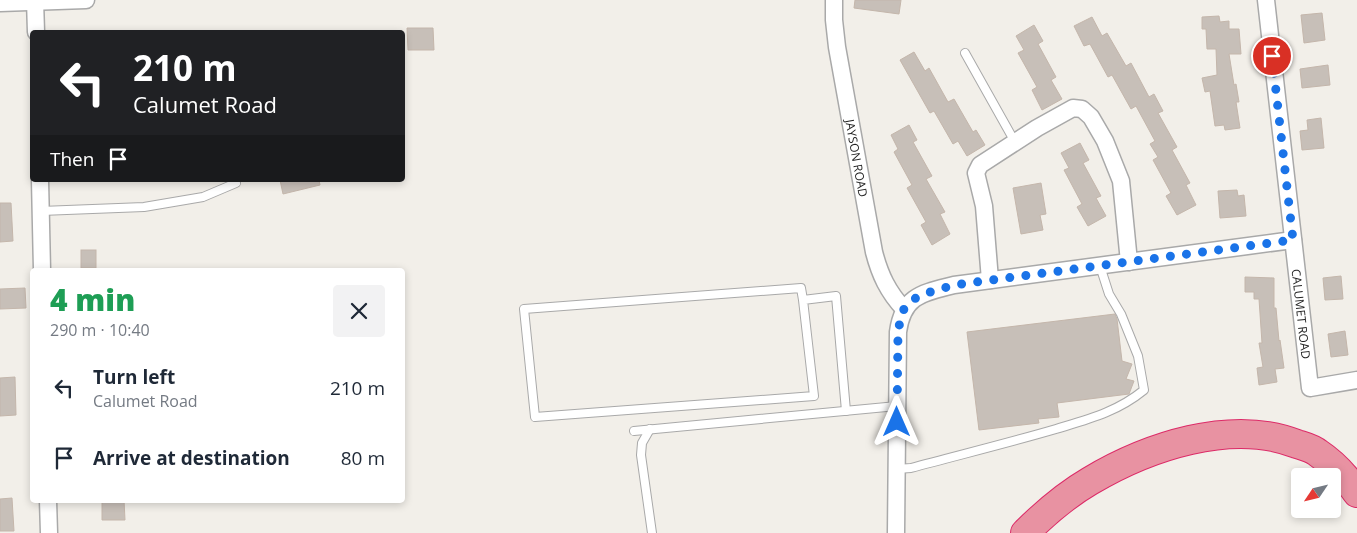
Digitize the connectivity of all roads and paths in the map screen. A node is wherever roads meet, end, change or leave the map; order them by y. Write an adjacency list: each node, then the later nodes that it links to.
1 (86, 0): 4 (street)
2 (834, 0): 18 (street, JAYSON ROAD)
3 (1266, 0): 12 (street, CALUMET ROAD)
4 (35, 1): 5 (street); 6 (street)
5 (0, 3)
6 (36, 30)
7 (965, 53): 8 (lane)
8 (1015, 142): 13 (street); 16 (street)
9 (40, 182): 11 (street)
10 (236, 183): 11 (lane)
11 (41, 211): 15 (street)
12 (1293, 240): 13 (street); 19 (street, CALUMET ROAD)
13 (1129, 262): 14 (street)
14 (1100, 266): 16 (street); 24 (lane)
15 (42, 268)
16 (990, 280): 18 (street)
17 (803, 300): 17 (lane); 21 (lane)
18 (904, 309): 20 (street)
19 (1357, 380)
20 (897, 406): 21 (lane); 24 (street)
21 (846, 411): 22 (lane)
22 (650, 429): 23 (lane); 28 (lane)
23 (634, 431)
24 (896, 469): 29 (street)
25 (1357, 493): 30 (highway)
26 (48, 503): 27 (street)
27 (49, 533)
28 (652, 533)
29 (896, 533)
30 (1024, 533)

